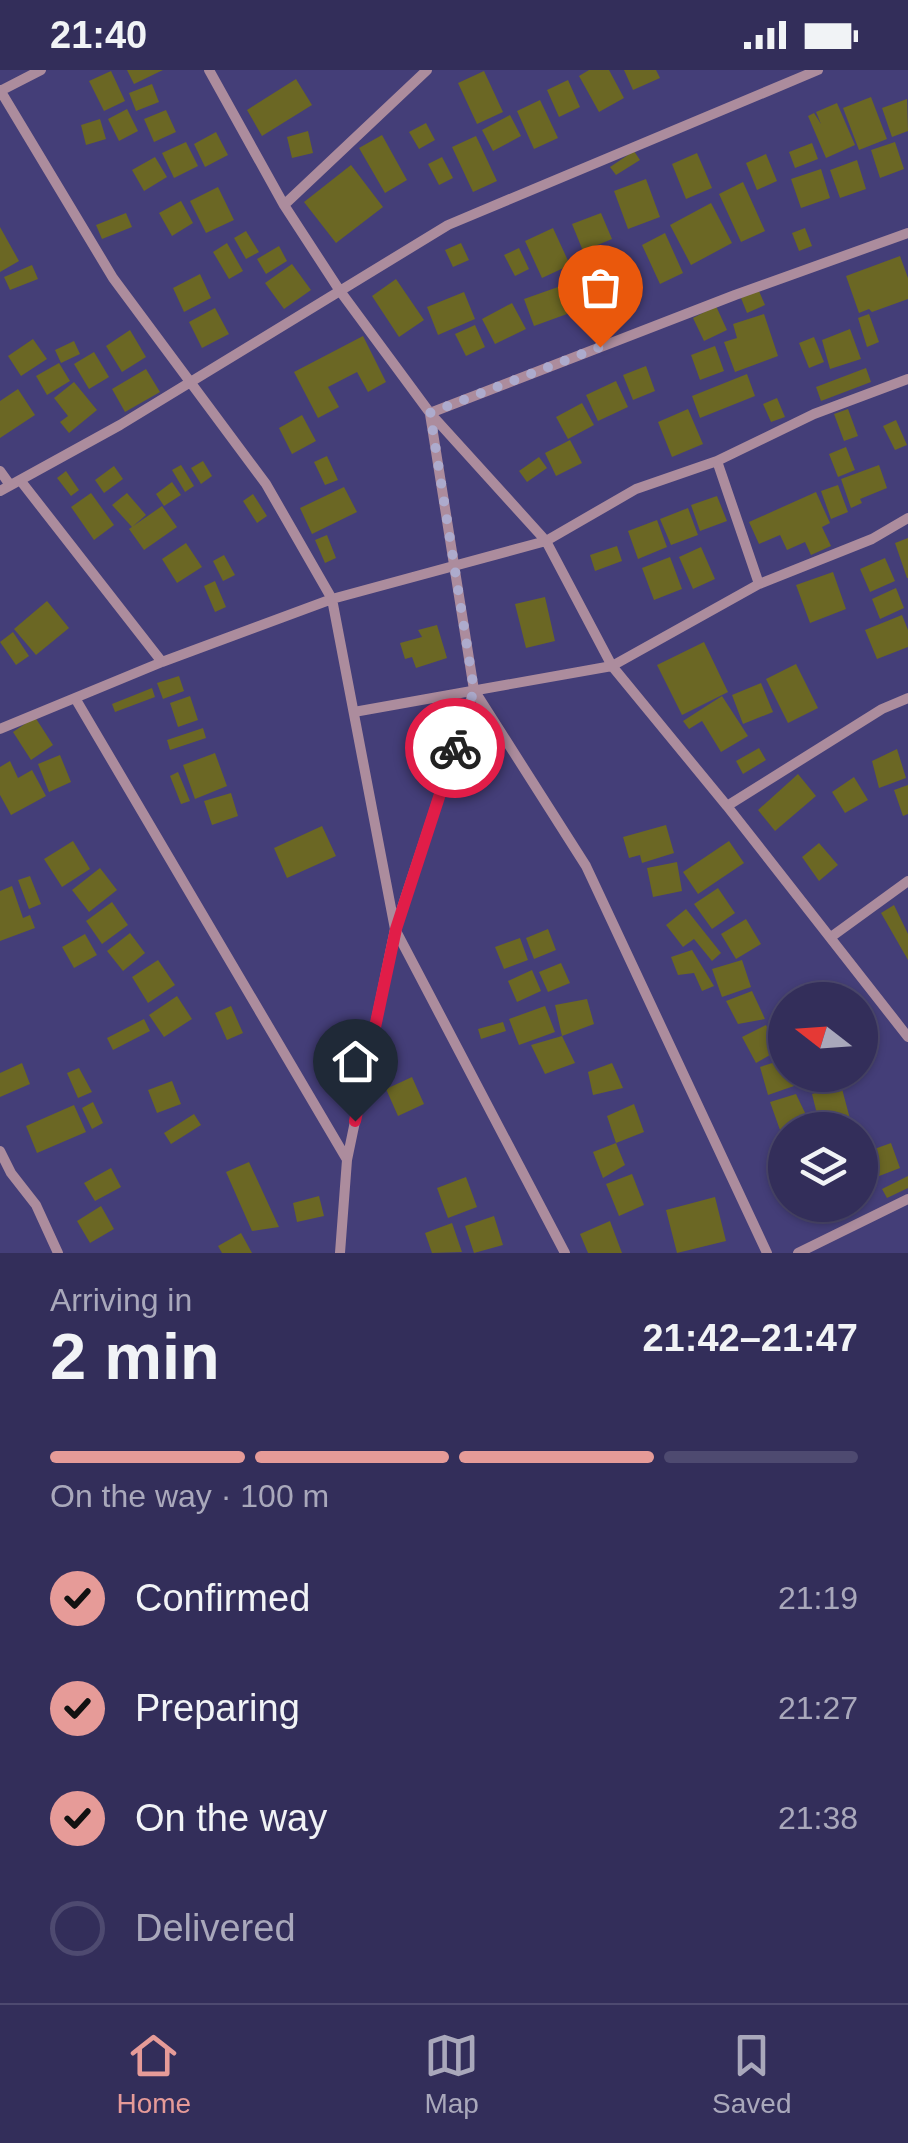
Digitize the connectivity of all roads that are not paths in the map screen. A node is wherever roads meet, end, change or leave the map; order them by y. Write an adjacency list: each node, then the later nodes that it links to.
1 (41, 70): 5 (street)
2 (209, 70): 6 (street)
3 (427, 70): 6 (street)
4 (818, 70): 8 (street)
5 (0, 90): 10 (street)
6 (284, 205): 8 (street)
7 (908, 233): 11 (street)
8 (340, 291): 10 (street); 11 (street)
9 (908, 378): 12 (street)
10 (192, 380): 14 (street); 19 (street)
11 (430, 413): 16 (street); 17 (street)
12 (717, 462): 16 (street); 18 (street)
13 (0, 470): 14 (street)
14 (10, 485): 20 (street)
15 (908, 518): 18 (street)
16 (546, 541): 17 (street); 21 (street)
17 (454, 566): 19 (street); 22 (street)
18 (760, 584): 21 (street)
19 (332, 599): 20 (street); 25 (street)
20 (162, 662): 23 (street)
21 (612, 666): 22 (street); 27 (street)
22 (474, 690): 25 (street); 29 (street); 38 (street)
23 (76, 698): 26 (street); 33 (street)
24 (908, 698): 27 (street)
25 (354, 712): 29 (street)
26 (0, 729)
27 (727, 806): 30 (street)
28 (908, 881): 30 (street)
29 (396, 929): 33 (street); 37 (street)
30 (831, 938): 31 (street)
31 (908, 1037)
32 (0, 1151): 35 (street)
33 (347, 1160): 36 (street)
34 (908, 1199): 39 (street)
35 (58, 1253)
36 (340, 1253)
37 (566, 1253)
38 (767, 1253)
39 (798, 1253)

